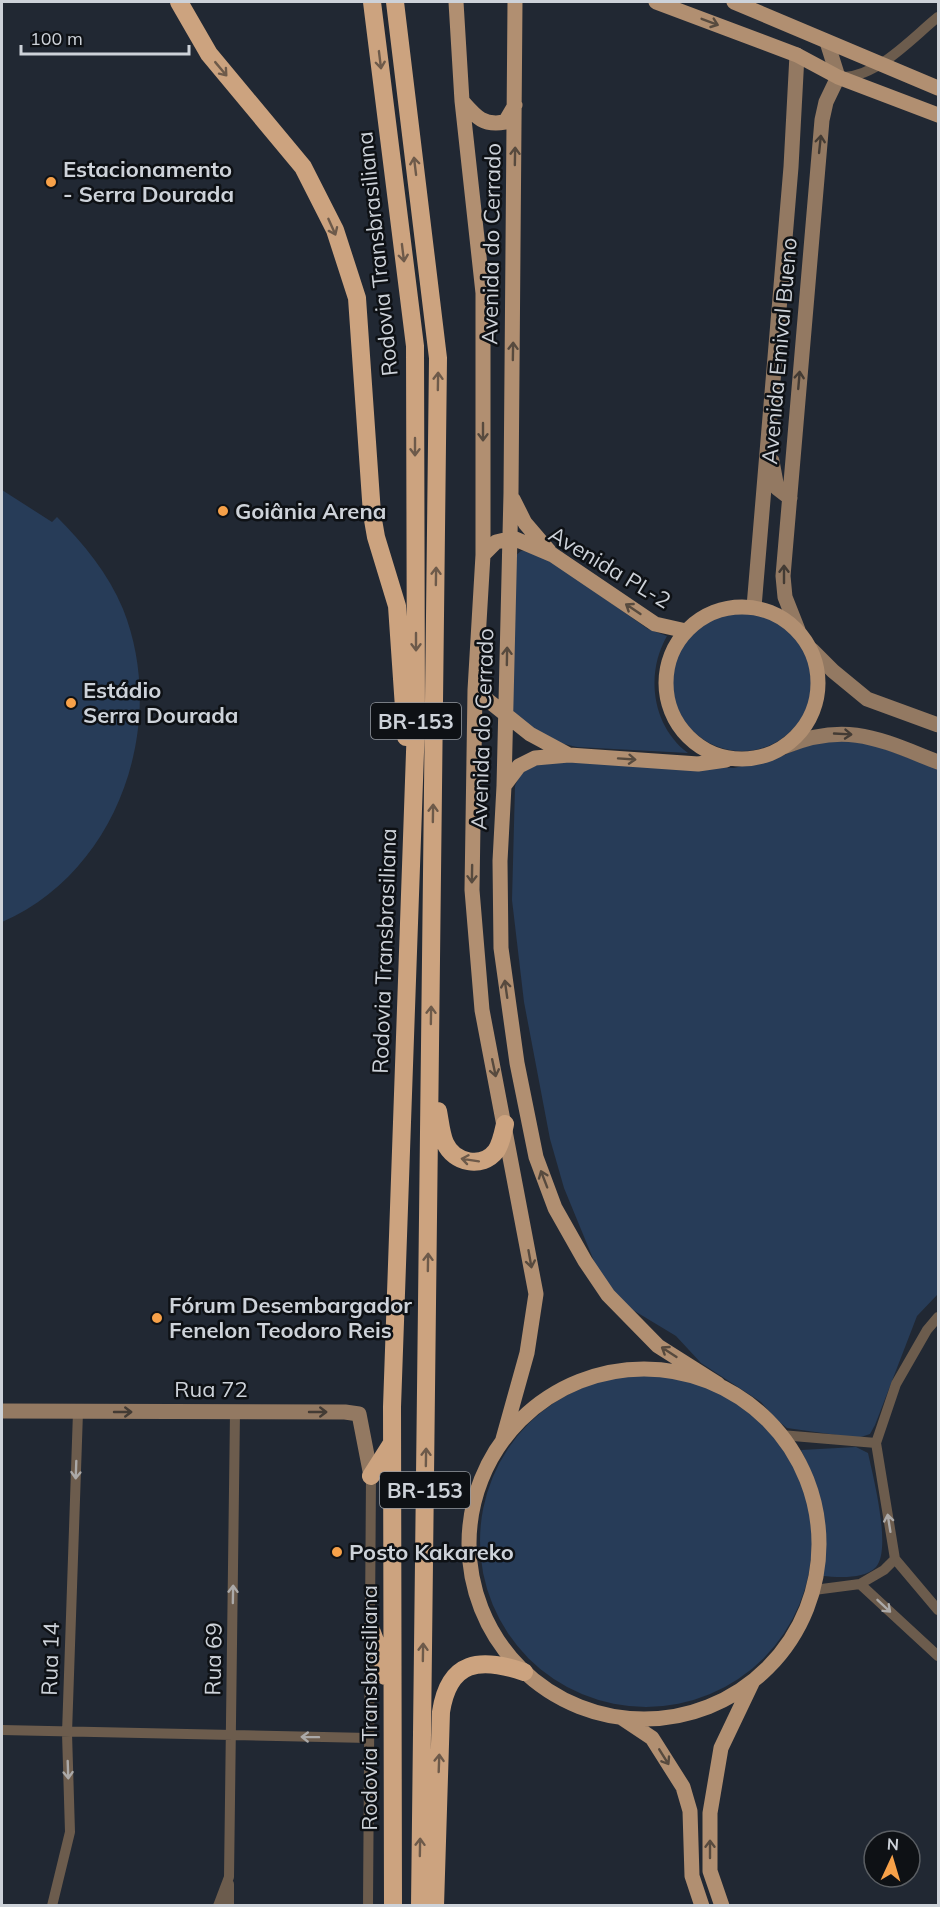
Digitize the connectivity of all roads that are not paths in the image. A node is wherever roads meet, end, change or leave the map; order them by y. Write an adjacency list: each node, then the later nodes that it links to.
1 (179, 2): 36 (highway, one-way to 36)
2 (372, 2): 36 (highway, Rodovia Transbrasiliana / BR-153, one-way to 36)
3 (395, 2): 38 (highway, Rodovia Transbrasiliana / BR-153, one-way to 3)
4 (656, 2): 10 (main road, one-way to 10)
5 (734, 2): 9 (main road)
6 (455, 3): 14 (main road, Avenida do Cerrado)
7 (518, 5): 15 (main road, Avenida do Cerrado)
8 (939, 16): 11 (street)
9 (827, 42): 11 (main road); 12 (street)
10 (798, 55): 12 (main road); 17 (street, Avenida Emival Bueno)
11 (879, 64): 12 (street); 13 (main road)
12 (838, 78): 16 (main road); 18 (street, Avenida Emival Bueno, one-way to 12)
13 (939, 88)
14 (462, 101): 15 (main road); 23 (main road, Avenida do Cerrado, one-way to 23)
15 (516, 104): 20 (main road, Avenida do Cerrado, one-way to 15)
16 (939, 115)
17 (791, 167): 18 (street); 19 (street, Avenida Emival Bueno)
18 (815, 191): 21 (street, Avenida Emival Bueno, one-way to 18)
19 (768, 454): 21 (street); 25 (street, Avenida Emival Bueno)
20 (511, 493): 22 (main road, Avenida do Cerrado); 24 (main road)
21 (790, 498): 26 (street, Avenida Emival Bueno, one-way to 21)
22 (510, 539): 23 (main road); 24 (main road, Avenida PL-2); 30 (main road, Avenida do Cerrado, one-way to 22)
23 (483, 555): 29 (main road, Avenida do Cerrado)
24 (553, 555): 27 (main road, Avenida PL-2, one-way to 24)
25 (754, 607): 26 (main road); 27 (main road)
26 (798, 630): 28 (main road)
27 (686, 631): 34 (main road)
28 (812, 650): 31 (street); 32 (main road)
29 (475, 690): 30 (main road); 39 (main road, Avenida do Cerrado, one-way to 39)
30 (506, 715): 33 (main road); 37 (main road, Avenida do Cerrado)
31 (939, 725)
32 (786, 746): 34 (main road); 35 (street, one-way to 35)
33 (568, 755): 34 (main road, one-way to 34); 37 (main road)
34 (733, 759)
35 (939, 762)
36 (414, 773): 47 (highway, Rodovia Transbrasiliana / BR-153)
37 (504, 786): 41 (main road, Avenida do Cerrado, one-way to 37)
38 (431, 1074): 39 (highway, one-way to 38); 70 (highway, Rodovia Transbrasiliana / BR-153, one-way to 38)
39 (506, 1124): 46 (main road, Avenida do Cerrado, one-way to 46)
40 (939, 1317): 48 (street)
41 (718, 1384): 45 (main road, Avenida do Cerrado); 46 (main road)
42 (2, 1411): 43 (street, Rua 72)
43 (78, 1412): 44 (street, Rua 72, one-way to 44); 61 (street, Rua 14, one-way to 61)
44 (235, 1412): 49 (street, Rua 72, one-way to 49); 62 (street, Rua 69, one-way to 44)
45 (781, 1435): 48 (street); 52 (main road, Avenida do Cerrado)
46 (503, 1439): 56 (main road)
47 (392, 1443): 49 (highway); 60 (highway, Rodovia Transbrasiliana / BR-153)
48 (876, 1443): 50 (street, one-way to 48)
49 (371, 1476): 54 (street)
50 (895, 1559): 51 (street); 53 (street)
51 (860, 1584): 52 (street); 55 (street, one-way to 55)
52 (814, 1590): 57 (main road, Avenida do Cerrado)
53 (939, 1610)
54 (371, 1630): 60 (highway); 63 (street)
55 (939, 1656)
56 (524, 1672): 58 (main road); 71 (highway, one-way to 56)
57 (752, 1683): 58 (main road); 73 (main road, one-way to 57)
58 (622, 1718): 72 (main road, one-way to 72)
59 (2, 1730): 61 (street)
60 (393, 1732): 69 (highway, Rodovia Transbrasiliana / BR-153)
61 (67, 1734): 62 (street); 65 (street, Rua 14, one-way to 65)
62 (231, 1736): 63 (street, one-way to 62); 64 (street, Rua 69)
63 (369, 1738): 68 (street)
64 (229, 1878): 66 (street, Rua 69); 67 (street)
65 (52, 1905)
66 (218, 1905)
67 (229, 1905)
68 (368, 1905)
69 (393, 1905)
70 (420, 1905)
71 (435, 1905)
72 (702, 1905)
73 (722, 1905)

